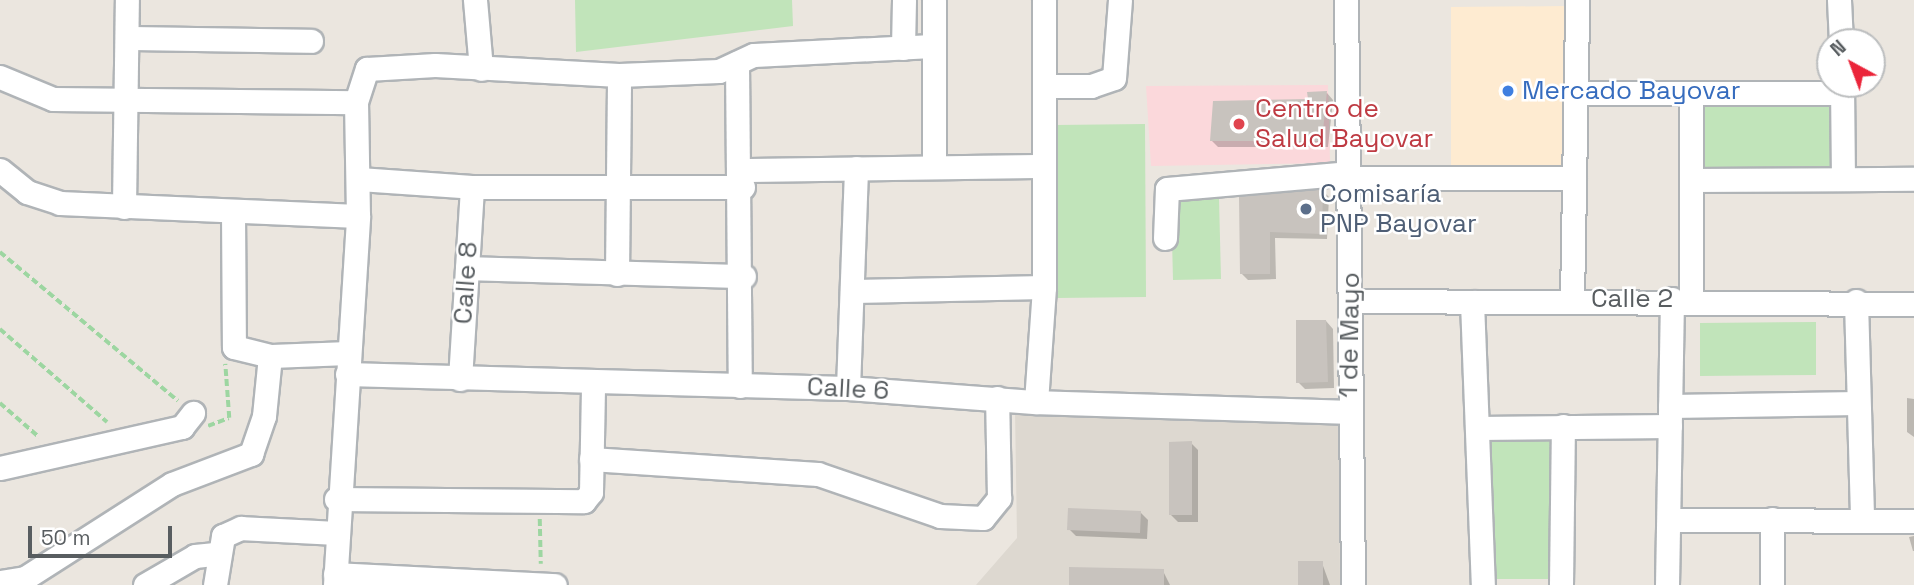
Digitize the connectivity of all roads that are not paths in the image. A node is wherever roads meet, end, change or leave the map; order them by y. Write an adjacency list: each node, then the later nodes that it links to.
1 (127, 0): 11 (street)
2 (475, 0): 16 (street)
3 (904, 0): 14 (street)
4 (934, 0): 13 (street)
5 (1044, 0): 19 (street)
6 (1121, 0): 19 (street)
7 (1346, 0): 30 (street, 1 de Mayo)
8 (1577, 0): 21 (street)
9 (1839, 0): 10 (street)
10 (1840, 28)
11 (127, 38): 12 (street); 22 (street)
12 (311, 41)
13 (932, 46): 14 (street); 27 (street)
14 (903, 47): 15 (street)
15 (737, 63): 17 (street); 31 (street)
16 (481, 69): 17 (street); 25 (street)
17 (619, 75): 38 (street)
18 (0, 76): 22 (street)
19 (1044, 86): 26 (street)
20 (1816, 90): 23 (street)
21 (1576, 93): 23 (street); 32 (street)
22 (127, 96): 25 (street); 39 (street)
23 (1691, 97): 36 (street)
24 (1842, 98): 34 (street)
25 (356, 102): 33 (street)
26 (1043, 166): 27 (street); 46 (street)
27 (934, 167): 28 (street)
28 (856, 169): 31 (street); 47 (street)
29 (0, 170): 39 (street)
30 (1350, 176): 32 (street); 42 (street); 50 (street, 1 de Mayo)
31 (743, 178): 38 (street); 45 (street)
32 (1574, 178): 49 (street)
33 (359, 179): 37 (street); 41 (street)
34 (1843, 179): 35 (street); 36 (street)
35 (1914, 179)
36 (1691, 180): 48 (street)
37 (472, 187): 38 (street); 43 (street, Calle 8)
38 (620, 188): 44 (street)
39 (124, 207): 40 (street)
40 (233, 212): 41 (street); 54 (street, Calle 6)
41 (358, 216): 55 (street)
42 (1165, 237)
43 (467, 268): 44 (street); 56 (street, Calle 8)
44 (617, 274): 45 (street)
45 (744, 276): 58 (street)
46 (1044, 287): 47 (street); 61 (street)
47 (854, 291): 59 (street)
48 (1681, 299): 49 (street, Calle 2); 52 (street, Calle 2); 65 (street)
49 (1572, 300): 51 (street, Calle 2)
50 (1350, 301): 51 (street, Calle 2); 63 (street, 1 de Mayo)
51 (1472, 302): 67 (street)
52 (1856, 302): 53 (street, Calle 2); 62 (street)
53 (1914, 304)
54 (270, 356): 55 (street, Calle 6); 78 (street)
55 (348, 364): 56 (street, Calle 6); 70 (street)
56 (460, 379): 57 (street, Calle 6)
57 (593, 383): 58 (street, Calle 6); 68 (street)
58 (740, 386): 59 (street, Calle 6)
59 (848, 388): 60 (street, Calle 6)
60 (997, 398): 61 (street, Calle 6); 68 (street)
61 (1036, 402): 63 (street, Calle 6)
62 (1858, 403): 65 (street); 73 (street)
63 (1349, 412): 82 (street, 1 de Mayo)
64 (192, 413): 69 (street)
65 (1670, 416): 66 (street); 72 (street)
66 (1563, 426): 67 (street); 85 (street)
67 (1478, 428): 83 (street)
68 (591, 459): 70 (street)
69 (0, 468)
70 (336, 499): 75 (street)
71 (1772, 519): 72 (street); 73 (street); 87 (street)
72 (1669, 520): 86 (street)
73 (1862, 520): 74 (street)
74 (1914, 521)
75 (335, 533): 76 (street); 77 (street)
76 (215, 554): 80 (street); 81 (street)
77 (335, 580): 79 (street)
78 (0, 582)
79 (548, 584)
80 (145, 585)
81 (215, 585)
82 (1353, 585)
83 (1483, 585)
84 (1544, 585): 85 (street)
85 (1561, 585)
86 (1667, 585)
87 (1772, 585)

